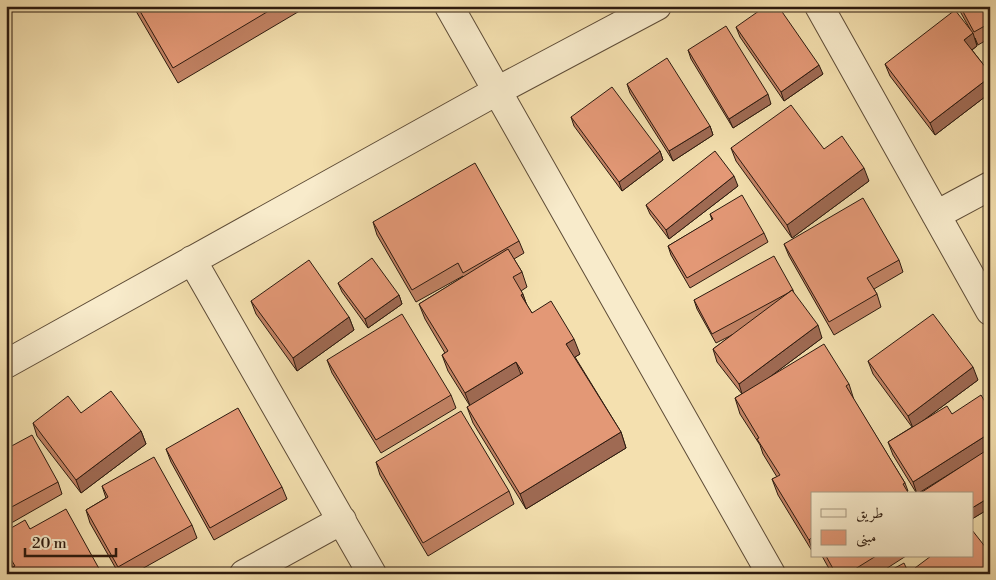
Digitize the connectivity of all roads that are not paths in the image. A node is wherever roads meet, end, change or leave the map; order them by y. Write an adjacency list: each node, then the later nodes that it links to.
1 (449, 6): 4 (street)
2 (657, 6): 4 (street)
3 (819, 6): 6 (street)
4 (497, 91): 7 (street); 13 (street)
5 (990, 186): 6 (street)
6 (936, 215): 8 (street)
7 (192, 260): 9 (street); 10 (street)
8 (990, 311)
9 (6, 364)
10 (342, 520): 11 (street); 12 (street)
11 (244, 574)
12 (372, 574)
13 (771, 574)

